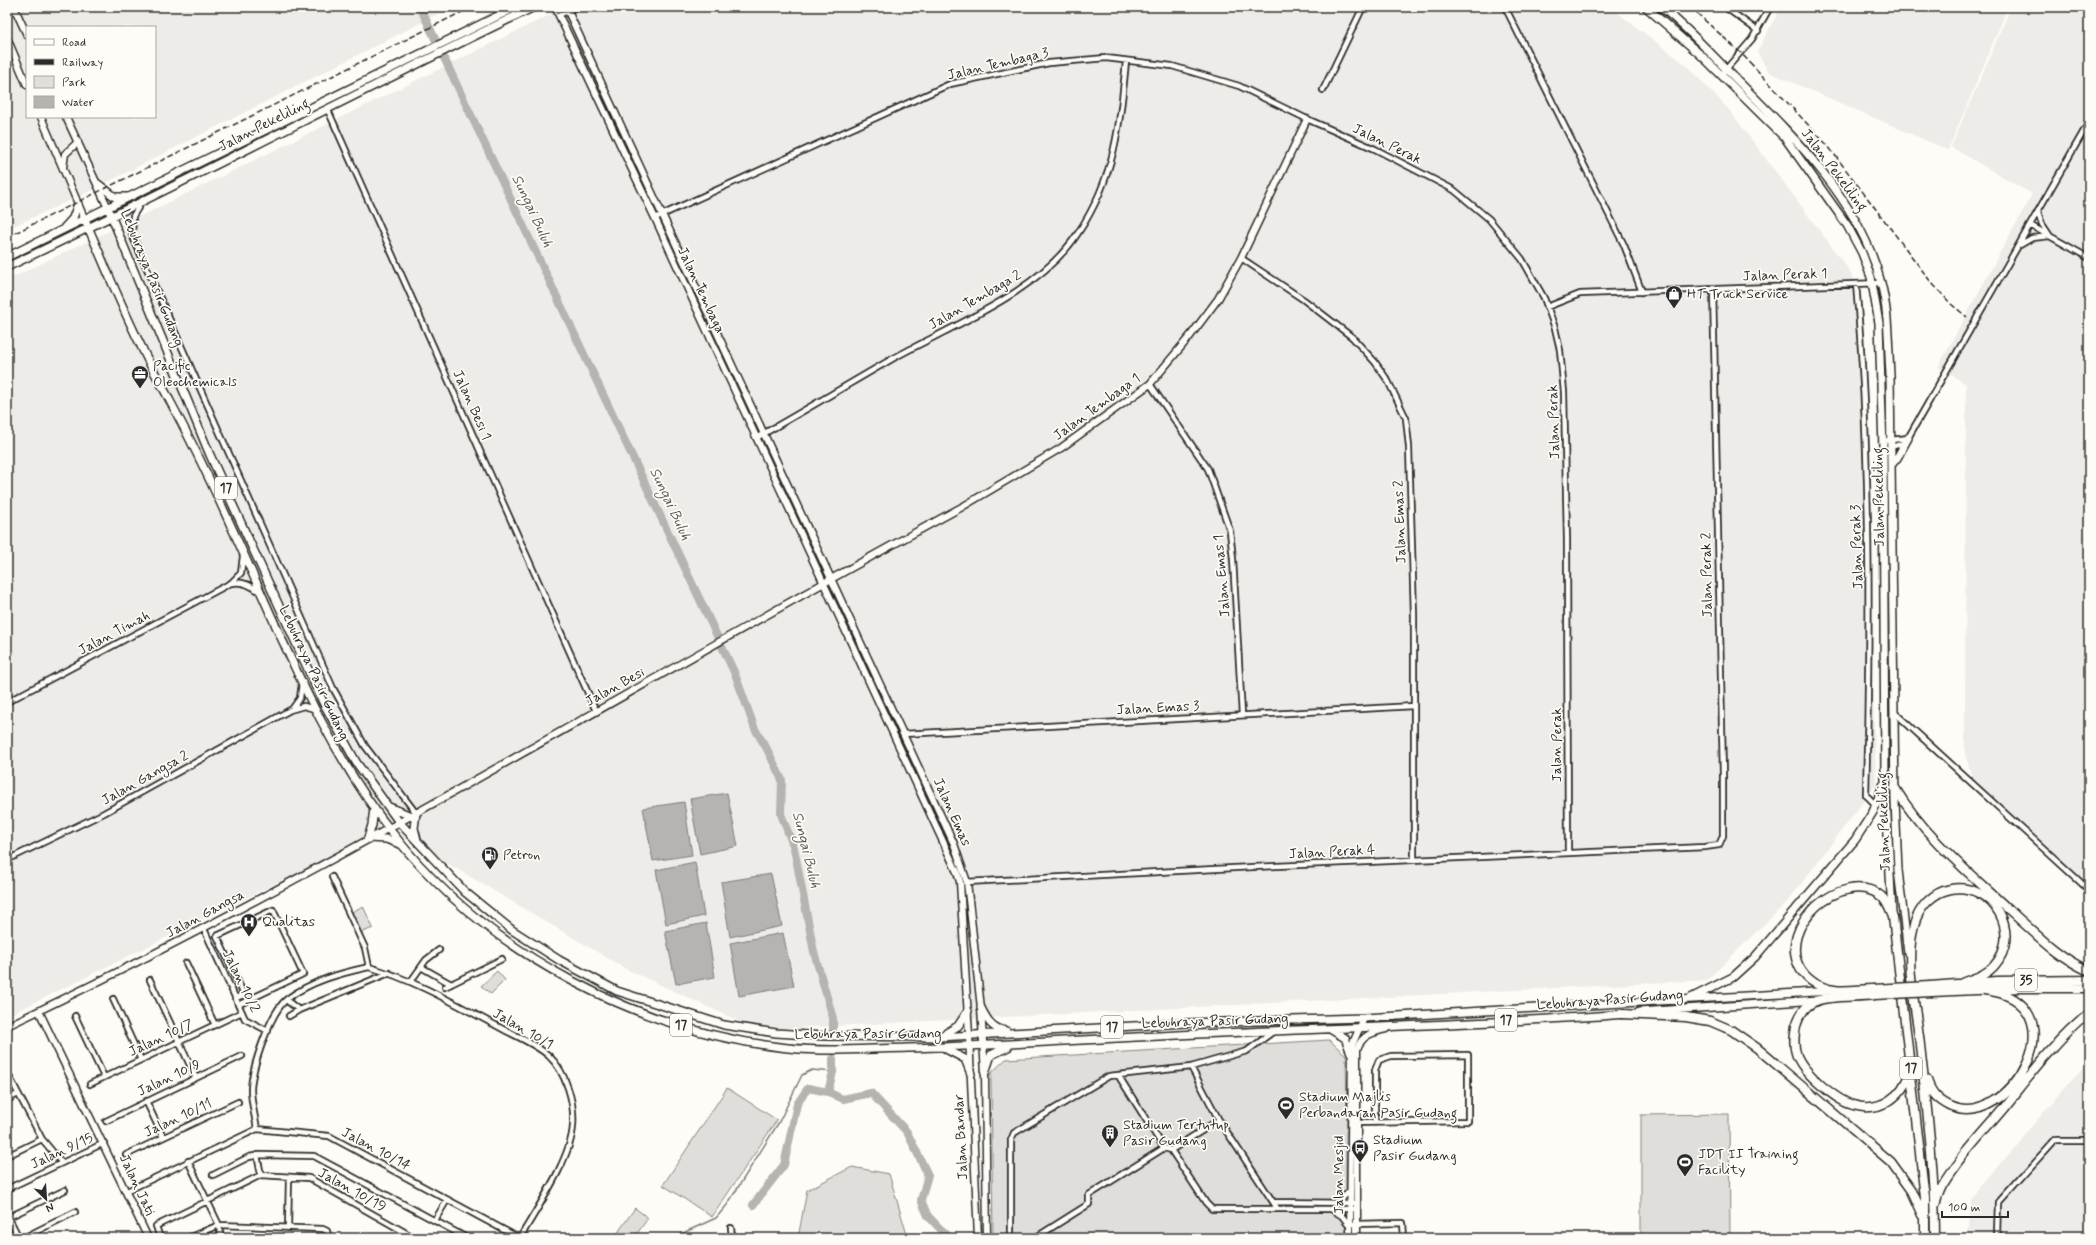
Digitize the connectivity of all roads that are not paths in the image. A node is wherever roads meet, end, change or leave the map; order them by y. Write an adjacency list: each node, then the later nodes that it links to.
1 (14, 7): 15 (main road)
2 (516, 7): 27 (main road, Jalan Pekeliling)
3 (534, 7): 21 (main road, Jalan Pekeliling)
4 (555, 7): 13 (main road, Jalan Tembaga)
5 (576, 7): 12 (street)
6 (1363, 7): 20 (street)
7 (1505, 7): 57 (street)
8 (1646, 7): 18 (main road, Jalan Pekeliling)
9 (1661, 7): 18 (main road, Jalan Pekeliling)
10 (1725, 7): 14 (street)
11 (1770, 7): 14 (street)
12 (567, 9): 13 (street); 37 (main road, Jalan Tembaga)
13 (559, 15): 39 (main road, Jalan Tembaga)
14 (1758, 31): 18 (street)
15 (26, 33)
16 (7, 38): 19 (main road)
17 (1126, 61): 24 (street, Jalan Tembaga 3); 37 (street, Jalan Tembaga 3); 60 (street, Jalan Tembaga 2)
18 (1724, 72): 53 (main road, Jalan Pekeliling); 55 (main road, Jalan Pekeliling)
19 (26, 83)
20 (1323, 90)
21 (327, 108): 28 (main road, Jalan Pekeliling); 77 (street, Jalan Besi 1)
22 (41, 118): 29 (main road)
23 (66, 118): 26 (main road)
24 (1307, 119): 50 (main road, Jalan Tembaga 1); 58 (street, Jalan Perak)
25 (2089, 122): 36 (street)
26 (78, 142): 29 (main road); 30 (main road)
27 (220, 152): 28 (main road); 31 (main road, Jalan Pekeliling)
28 (224, 160): 32 (main road, Jalan Pekeliling)
29 (63, 169): 33 (main road)
30 (98, 184): 31 (main road); 34 (main road)
31 (130, 197): 34 (main road, Jalan Pekeliling)
32 (142, 201): 35 (main road, Jalan Pekeliling); 86 (street)
33 (78, 204): 40 (main road); 44 (main road)
34 (108, 208): 38 (main road, Lebuhraya Pasir Gudang / 17); 40 (main road, Jalan Pekeliling)
35 (129, 208): 38 (main road, Jalan Pekeliling); 43 (main road)
36 (2038, 212): 41 (street); 46 (street)
37 (662, 215): 39 (street, Jalan Tembaga 3); 60 (main road, Jalan Tembaga)
38 (112, 217): 42 (main road, Jalan Pekeliling); 43 (main road, Lebuhraya Pasir Gudang / 17)
39 (655, 218): 61 (main road, Jalan Tembaga)
40 (85, 220): 42 (main road, Lebuhraya Pasir Gudang / 17); 44 (main road, Jalan Pekeliling)
41 (2030, 226): 46 (street); 48 (street)
42 (88, 228): 45 (main road, Jalan Pekeliling); 47 (main road, Lebuhraya Pasir Gudang / 17)
43 (116, 231): 83 (main road, Lebuhraya Pasir Gudang / 17)
44 (58, 233): 49 (main road, Jalan Pekeliling)
45 (73, 236): 47 (main road); 52 (main road, Jalan Pekeliling)
46 (2050, 236): 48 (street); 51 (street)
47 (94, 242): 67 (main road, Lebuhraya Pasir Gudang / 17)
48 (2018, 247): 62 (street)
49 (7, 257)
50 (1241, 258): 59 (main road, Jalan Tembaga 1); 74 (street, Jalan Emas 2)
51 (2089, 258)
52 (7, 267)
53 (1881, 283): 55 (street, Jalan Perak 1); 64 (main road, Jalan Pekeliling)
54 (1856, 284): 55 (street, Jalan Perak 1); 56 (street, Jalan Perak 1); 84 (street, Jalan Perak 3)
55 (1872, 284): 63 (main road, Jalan Pekeliling)
56 (1713, 288): 57 (street, Jalan Perak 1); 92 (street, Jalan Perak 2)
57 (1642, 292): 58 (street, Jalan Perak 1)
58 (1547, 307): 93 (street, Jalan Perak)
59 (1150, 384): 68 (main road, Jalan Tembaga 1); 79 (street, Jalan Emas 1)
60 (762, 434): 61 (street, Jalan Tembaga 2); 68 (main road, Jalan Tembaga)
61 (756, 438): 70 (main road, Jalan Tembaga)
62 (1908, 438): 64 (street); 66 (main road)
63 (1882, 441): 64 (street); 65 (main road, Jalan Pekeliling)
64 (1891, 444): 65 (street); 66 (main road, Jalan Pekeliling)
65 (1883, 449): 81 (main road, Jalan Pekeliling)
66 (1892, 464): 78 (main road, Jalan Pekeliling)
67 (243, 551): 69 (street, Jalan Timah); 71 (main road, Lebuhraya Pasir Gudang / 17)
68 (831, 579): 70 (main road, Jalan Besi); 80 (main road, Jalan Emas)
69 (231, 583): 71 (street); 73 (street, Jalan Timah)
70 (824, 583): 77 (main road, Jalan Besi); 97 (main road, Jalan Emas)
71 (262, 594): 72 (main road, Lebuhraya Pasir Gudang / 17)
72 (302, 683): 75 (main road, Lebuhraya Pasir Gudang / 17); 76 (street, Jalan Gangsa 2)
73 (7, 702)
74 (1414, 706): 79 (street, Jalan Emas 3); 95 (street, Jalan Emas 2)
75 (314, 709): 76 (street, Jalan Gangsa 2); 85 (main road, Lebuhraya Pasir Gudang / 17)
76 (290, 710): 94 (street, Jalan Gangsa 2)
77 (596, 711): 86 (main road, Jalan Besi)
78 (1894, 712): 82 (main road, Jalan Pekeliling); 99 (street)
79 (1242, 715): 80 (street, Jalan Emas 3)
80 (902, 734): 98 (main road, Jalan Emas)
81 (1885, 779): 84 (main road); 100 (main road, Jalan Pekeliling)
82 (1895, 788): 105 (main road, Jalan Pekeliling / 17); 108 (highway)
83 (386, 804): 86 (main road); 87 (main road, Lebuhraya Pasir Gudang / 17)
84 (1876, 805): 126 (main road)
85 (374, 808): 88 (main road, Lebuhraya Pasir Gudang / 17); 89 (main road)
86 (413, 814): 87 (main road, Jalan Gangsa); 90 (main road)
87 (399, 822): 88 (main road, Jalan Gangsa); 90 (main road, Lebuhraya Pasir Gudang / 17)
88 (388, 828): 89 (main road, Jalan Gangsa); 91 (main road, Lebuhraya Pasir Gudang / 17)
89 (368, 838): 91 (main road); 101 (main road, Jalan Gangsa)
90 (418, 842): 151 (main road, Lebuhraya Pasir Gudang / 17)
91 (402, 845): 155 (main road, Lebuhraya Pasir Gudang / 17)
92 (1705, 847): 93 (street, Jalan Perak 4)
93 (1568, 853): 95 (street, Jalan Perak 4)
94 (7, 860)
95 (1414, 860): 98 (street, Jalan Perak 4)
96 (332, 877): 107 (street)
97 (960, 882): 98 (street, Jalan Perak 4); 132 (main road, Jalan Emas)
98 (967, 882): 129 (main road, Jalan Emas)
99 (2089, 890)
100 (1893, 917): 118 (highway); 160 (highway, 17)
101 (204, 929): 122 (street, Jalan 10/2); 131 (main road, Jalan Gangsa)
102 (439, 950): 106 (street)
103 (502, 959): 113 (street)
104 (186, 963): 141 (street)
105 (1909, 963): 114 (highway); 162 (highway, Jalan Pekeliling / 17)
106 (421, 966): 112 (street); 113 (street)
107 (370, 967): 109 (street, Jalan 10/1); 125 (street, Jalan 10/1)
108 (2089, 972)
109 (390, 973): 112 (street, Jalan 10/1); 130 (street)
110 (150, 980): 152 (street)
111 (2089, 980): 114 (highway, 35)
112 (411, 981): 222 (street, Jalan 10/1)
113 (452, 984): 115 (street)
114 (1962, 984): 117 (highway, 17)
115 (445, 987)
116 (2089, 988): 119 (highway, 35)
117 (1931, 989): 119 (highway, 17); 120 (highway, Lebuhraya Pasir Gudang / 17, bridge)
118 (1834, 990): 120 (highway, Lebuhraya Pasir Gudang / 17); 126 (main road, Lebuhraya Pasir Gudang / 17)
119 (1984, 990): 162 (highway)
120 (1873, 992): 124 (highway, Lebuhraya Pasir Gudang / 17)
121 (244, 995): 122 (street); 127 (street); 127 (street)
122 (235, 998): 128 (street, Jalan 10/2)
123 (113, 999): 159 (street)
124 (1820, 999): 135 (main road, Lebuhraya Pasir Gudang / 17); 160 (highway)
125 (286, 1000): 130 (street); 146 (street)
126 (1685, 1000): 134 (main road, Lebuhraya Pasir Gudang / 17)
127 (247, 1001): 128 (street)
128 (238, 1005): 133 (street, Jalan 10/2)
129 (981, 1008): 148 (main road); 149 (main road, Jalan Emas)
130 (299, 1010): 138 (street)
131 (39, 1011): 142 (main road, Jalan Gangsa); 182 (main road, Jalan Jati)
132 (968, 1011): 150 (main road, Jalan Emas); 151 (main road)
133 (242, 1012): 141 (street, Jalan 10/7); 146 (street, Jalan 10/2)
134 (1449, 1013): 139 (main road, Lebuhraya Pasir Gudang / 17); 140 (main road)
135 (1621, 1014): 140 (main road, Lebuhraya Pasir Gudang / 17); 207 (highway)
136 (2089, 1014): 208 (highway)
137 (75, 1016): 167 (street)
138 (289, 1016)
139 (1364, 1018): 144 (main road, Jalan Mesjid); 148 (main road, Lebuhraya Pasir Gudang / 17)
140 (1449, 1023): 143 (main road, Lebuhraya Pasir Gudang / 17)
141 (216, 1025): 152 (street, Jalan 10/7)
142 (7, 1026)
143 (1391, 1027): 144 (main road, Lebuhraya Pasir Gudang / 17); 176 (main road, Jalan Mesjid)
144 (1359, 1028): 145 (main road, Lebuhraya Pasir Gudang / 17); 157 (main road, Jalan Mesjid)
145 (1330, 1029): 147 (main road, Lebuhraya Pasir Gudang / 17); 157 (main road)
146 (268, 1031): 178 (street)
147 (1274, 1031): 153 (main road, Lebuhraya Pasir Gudang / 17); 161 (street)
148 (1014, 1032): 149 (main road, Lebuhraya Pasir Gudang / 17)
149 (982, 1034): 150 (main road, Lebuhraya Pasir Gudang / 17); 154 (main road, Jalan Emas)
150 (969, 1035): 151 (main road, Lebuhraya Pasir Gudang / 17); 156 (main road, Jalan Bandar)
151 (940, 1037)
152 (179, 1042): 159 (street, Jalan 10/7); 168 (street)
153 (1018, 1044): 154 (main road, Lebuhraya Pasir Gudang / 17); 164 (main road)
154 (983, 1046): 156 (main road, Lebuhraya Pasir Gudang / 17); 164 (main road, Jalan Emas)
155 (941, 1047): 156 (main road, Lebuhraya Pasir Gudang / 17); 165 (main road)
156 (970, 1047): 165 (main road, Jalan Bandar)
157 (1351, 1053): 176 (main road, Jalan Mesjid)
158 (242, 1056): 168 (street, Jalan 10/9)
159 (141, 1060): 167 (street, Jalan 10/7)
160 (1911, 1066): 207 (highway, 17)
161 (1191, 1067): 166 (street); 174 (street)
162 (1923, 1068): 208 (highway, 17)
163 (7, 1072): 170 (street)
164 (985, 1073): 225 (main road, Jalan Bandar)
165 (970, 1074): 224 (main road, Jalan Bandar)
166 (1118, 1075): 183 (street); 226 (street)
167 (104, 1077): 169 (street, Jalan 10/7)
168 (196, 1078): 172 (street, Jalan 10/9)
169 (90, 1084)
170 (18, 1094): 171 (street); 180 (street)
171 (7, 1100)
172 (146, 1102): 175 (street, Jalan 10/9); 179 (street)
173 (238, 1102): 179 (street, Jalan 10/11)
174 (1218, 1120): 184 (street); 199 (street)
175 (106, 1121)
176 (1354, 1123): 177 (street); 196 (main road, Jalan Mesjid); 201 (main road, Jalan Mesjid)
177 (1375, 1123): 177 (street)
178 (257, 1129): 188 (street); 197 (street, Jalan 10/14)
179 (163, 1138): 185 (street, Jalan 10/11)
180 (42, 1139): 187 (street); 189 (street)
181 (2089, 1140): 233 (street)
182 (104, 1143): 189 (street, Jalan 9/15); 195 (main road, Jalan Jati)
183 (1164, 1148): 184 (street); 227 (street)
184 (1171, 1150): 202 (street)
185 (126, 1155)
186 (257, 1155): 190 (street); 191 (street); 206 (street)
187 (7, 1156)
188 (190, 1160): 195 (street); 198 (street)
189 (62, 1163): 193 (street, Jalan 9/15)
190 (213, 1176)
191 (261, 1176): 192 (street, Jalan 10/19); 198 (street, Jalan 10/19)
192 (289, 1177): 211 (street); 220 (street, Jalan 10/19)
193 (7, 1189)
194 (65, 1190): 205 (street)
195 (127, 1191): 215 (main road, Jalan Jati)
196 (1351, 1191): 200 (street); 201 (main road, Jalan Mesjid)
197 (447, 1200): 206 (street); 222 (street, Jalan 10/14)
198 (207, 1201): 210 (street); 216 (street, Jalan 10/19)
199 (1273, 1202): 200 (street); 202 (street)
200 (1337, 1203): 201 (street)
201 (1354, 1206): 203 (street); 209 (main road, Jalan Mesjid)
202 (1277, 1208): 203 (street)
203 (1329, 1208): 209 (street)
204 (76, 1212): 214 (street)
205 (8, 1216): 213 (street)
206 (435, 1220): 221 (street)
207 (1924, 1220): 231 (highway, 17)
208 (1935, 1220): 232 (highway, 17)
209 (1353, 1224): 228 (main road, Jalan Mesjid); 229 (main road, Jalan Mesjid); 230 (street)
210 (219, 1225): 211 (street); 217 (street); 218 (street)
211 (288, 1228): 219 (street)
212 (731, 1228): 223 (street)
213 (19, 1238)
214 (23, 1238)
215 (148, 1238)
216 (160, 1238)
217 (188, 1238)
218 (221, 1238)
219 (329, 1238)
220 (415, 1238)
221 (467, 1238)
222 (520, 1238)
223 (732, 1238)
224 (978, 1238)
225 (987, 1238)
226 (1011, 1238)
227 (1035, 1238)
228 (1350, 1238)
229 (1357, 1238)
230 (1404, 1238)
231 (1924, 1238)
232 (1935, 1238)
233 (1998, 1238)

